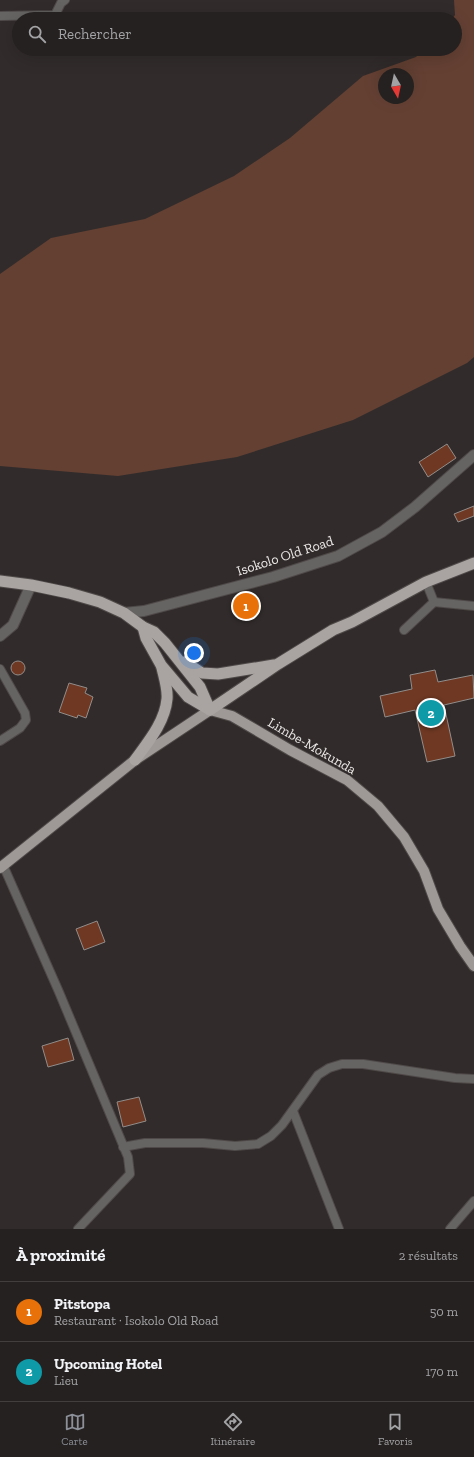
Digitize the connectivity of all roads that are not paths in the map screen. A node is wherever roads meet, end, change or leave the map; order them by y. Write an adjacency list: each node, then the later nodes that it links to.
1 (65, 0): 2 (street)
2 (56, 12)
3 (0, 16): 4 (street)
4 (12, 16)
5 (474, 455): 12 (street, Isokolo Old Road)
6 (474, 562): 8 (highway)
7 (0, 581): 9 (highway)
8 (426, 582): 10 (street); 17 (highway)
9 (31, 585): 12 (highway); 15 (street)
10 (434, 602): 11 (street); 14 (street)
11 (474, 606)
12 (124, 613): 13 (highway)
13 (143, 627): 16 (highway); 18 (highway)
14 (404, 630)
15 (0, 636)
16 (175, 656): 17 (highway); 20 (highway)
17 (278, 664): 20 (highway)
18 (161, 665): 20 (highway); 22 (highway)
19 (0, 669): 21 (street)
20 (210, 710): 22 (main road); 24 (main road, Limbe-Mokunda)
21 (0, 741)
22 (135, 760): 23 (main road)
23 (1, 866): 27 (street)
24 (474, 966)
25 (474, 1080): 26 (street)
26 (293, 1111): 27 (street); 30 (street)
27 (124, 1147): 29 (street)
28 (474, 1201): 31 (street)
29 (78, 1229)
30 (339, 1229)
31 (450, 1229)

